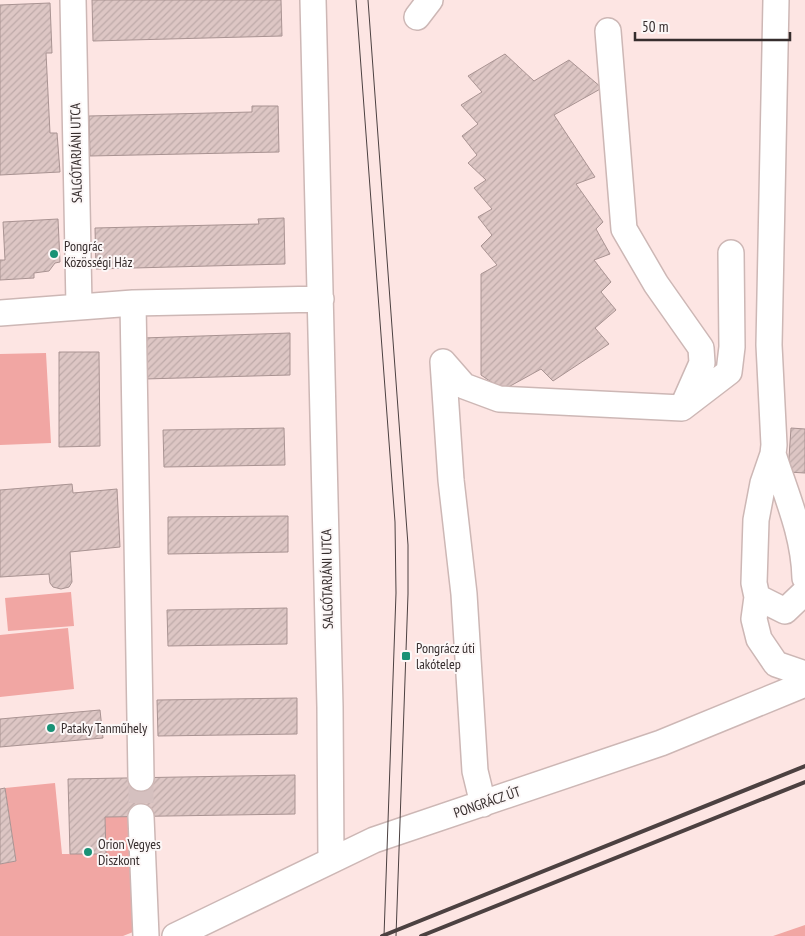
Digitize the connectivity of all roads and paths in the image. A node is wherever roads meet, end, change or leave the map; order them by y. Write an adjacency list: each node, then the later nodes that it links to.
1 (73, 0): 8 (street, SALGÓTARJÁNI UTCA)
2 (313, 0): 6 (street, SALGÓTARJÁNI UTCA)
3 (776, 0): 10 (street)
4 (608, 31): 12 (street)
5 (731, 253): 11 (street)
6 (321, 299): 7 (street); 22 (street, SALGÓTARJÁNI UTCA)
7 (133, 303): 8 (street); 19 (street)
8 (79, 306): 9 (street)
9 (0, 313)
10 (769, 345): 11 (street); 13 (street)
11 (732, 347): 12 (street)
12 (682, 408): 20 (street)
13 (773, 454): 14 (street); 16 (street)
14 (805, 578)
15 (805, 592): 16 (street)
16 (757, 597): 17 (street)
17 (805, 674)
18 (805, 684): 20 (street, PONGRÁCZ ÚT)
19 (141, 775)
20 (483, 804): 22 (street, PONGRÁCZ ÚT)
21 (141, 817): 23 (street)
22 (331, 860): 24 (street, PONGRÁCZ ÚT)
23 (146, 936)
24 (175, 936)

